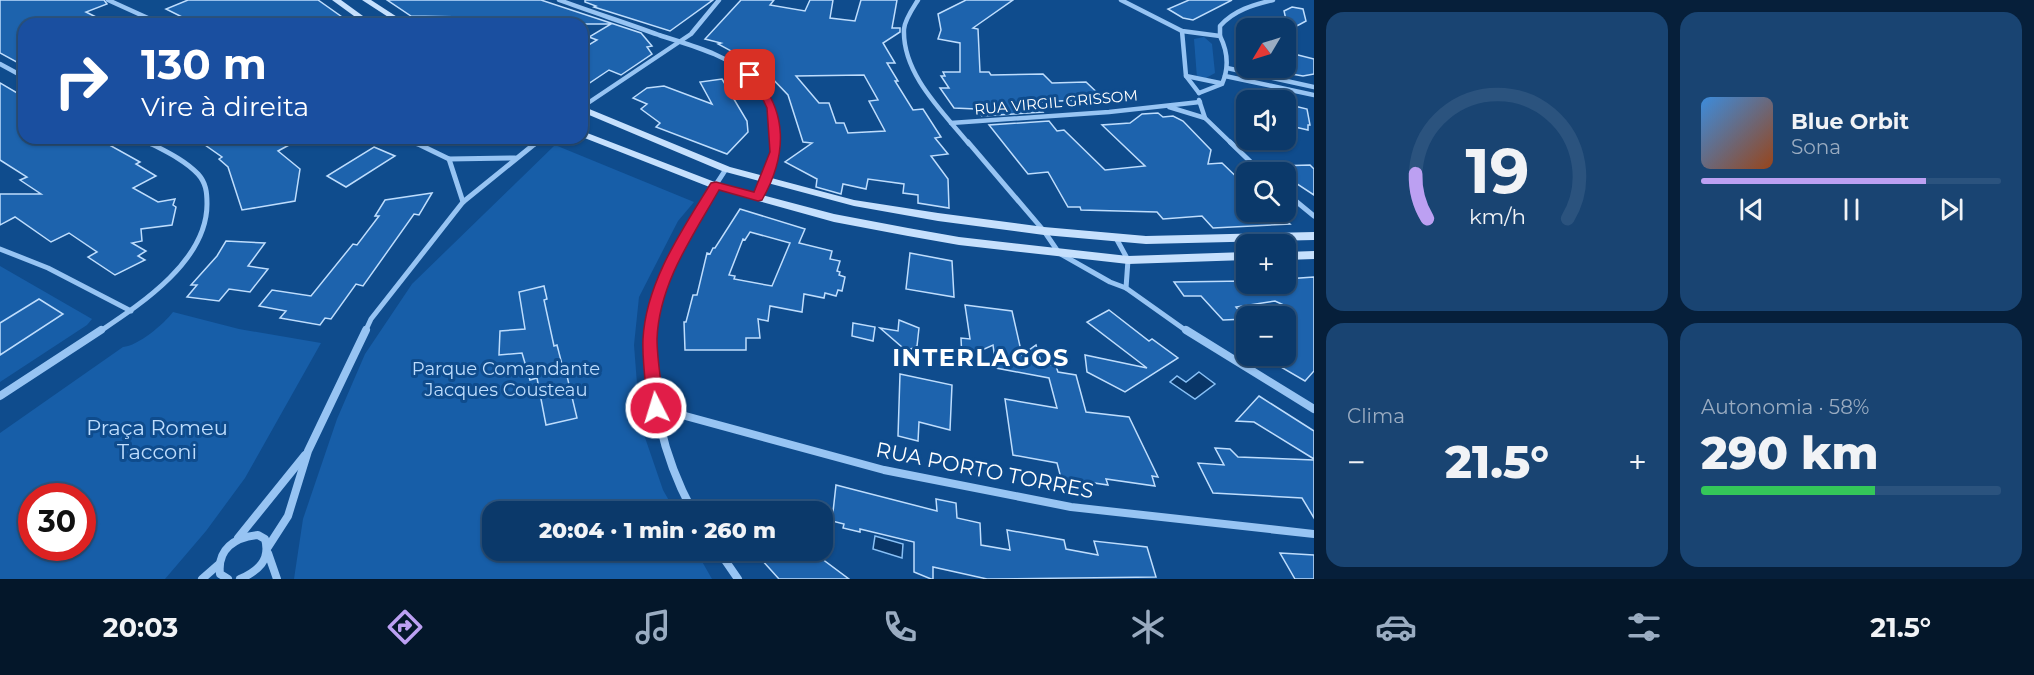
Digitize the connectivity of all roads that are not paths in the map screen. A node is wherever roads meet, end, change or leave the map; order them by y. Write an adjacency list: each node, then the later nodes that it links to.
1 (108, 0): 9 (street)
2 (336, 0): 10 (main road)
3 (366, 0): 11 (main road)
4 (559, 0): 14 (street)
5 (719, 0): 14 (street)
6 (918, 0): 29 (street)
7 (1121, 0): 12 (street)
8 (1273, 0): 13 (street)
9 (148, 18)
10 (362, 18)
11 (394, 18)
12 (1182, 31): 13 (street); 18 (street)
13 (1220, 36): 16 (street)
14 (680, 42): 26 (street); 38 (street)
15 (0, 64): 17 (street)
16 (1227, 69): 19 (street); 21 (street)
17 (18, 74)
18 (1186, 76): 20 (street); 22 (street)
19 (1225, 76): 20 (street); 23 (street)
20 (1222, 84): 22 (street)
21 (1314, 87)
22 (1199, 93): 24 (street)
23 (1314, 95)
24 (1200, 102): 25 (street, RUA VIRGIL GRISSOM); 28 (street)
25 (1164, 105): 28 (street, RUA VIRGIL GRISSOM); 29 (street, RUA VIRGIL GRISSOM)
26 (588, 107)
27 (588, 113): 37 (main road)
28 (1205, 118): 36 (street)
29 (951, 123): 44 (street)
30 (588, 136): 39 (main road)
31 (151, 144): 54 (street)
32 (418, 144): 35 (street)
33 (535, 144): 34 (street)
34 (515, 158): 35 (street); 41 (street)
35 (449, 159): 41 (street)
36 (1251, 162)
37 (726, 169): 38 (main road); 39 (street)
38 (766, 180): 40 (street); 44 (main road)
39 (716, 186): 40 (main road); 56 (street)
40 (758, 197): 48 (main road)
41 (463, 202): 58 (street)
42 (1296, 202): 43 (street)
43 (1314, 216)
44 (1044, 231): 46 (main road); 48 (street)
45 (1314, 236): 46 (main road)
46 (1116, 238): 52 (street)
47 (0, 249): 54 (street)
48 (1059, 253): 52 (main road); 53 (street)
49 (1314, 255): 51 (main road)
50 (1236, 256): 52 (main road)
51 (1296, 256)
52 (1128, 260): 53 (street)
53 (1126, 288): 57 (street)
54 (131, 311): 55 (street)
55 (0, 396)
56 (656, 408): 59 (street); 60 (street, RUA PORTO TORRES)
57 (1314, 409)
58 (308, 451): 61 (street); 62 (street)
59 (688, 501)
60 (1314, 534)
61 (237, 538): 62 (street); 64 (street)
62 (268, 550): 67 (street); 68 (street)
63 (726, 561): 69 (street)
64 (218, 565): 65 (street); 66 (street)
65 (202, 579)
66 (228, 579)
67 (241, 579)
68 (277, 579)
69 (738, 579)

